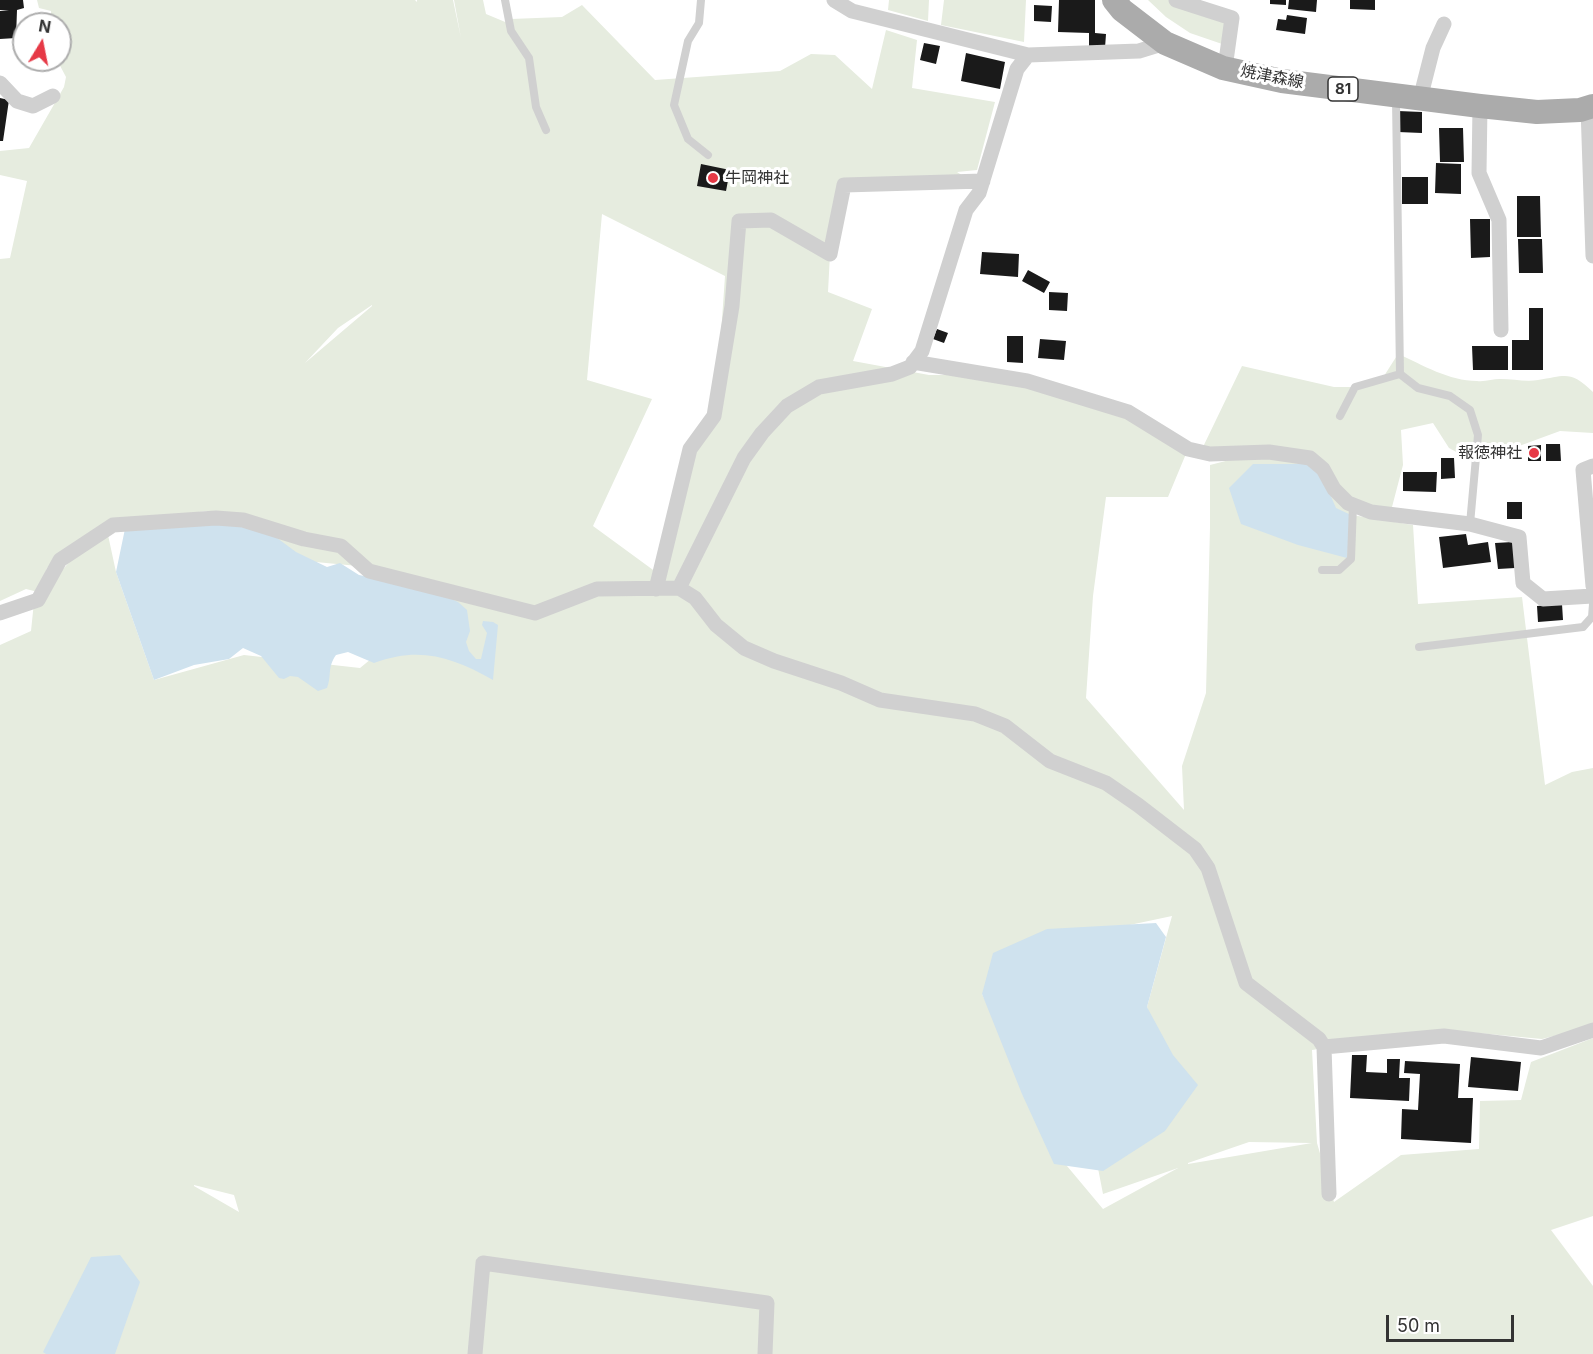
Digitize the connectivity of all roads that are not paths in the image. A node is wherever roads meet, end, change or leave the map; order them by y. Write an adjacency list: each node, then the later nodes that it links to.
1 (506, 0): 16 (lane)
2 (701, 0): 17 (lane)
3 (834, 0): 8 (street)
4 (1114, 0): 7 (main road, 焼津森線 / 81)
5 (1176, 0): 9 (street)
6 (1444, 24): 13 (street)
7 (1165, 43): 8 (street); 9 (main road, 焼津森線 / 81)
8 (1028, 55): 18 (street)
9 (1226, 68): 11 (main road, 焼津森線 / 81)
10 (0, 83): 12 (street)
11 (1396, 95): 13 (main road, 焼津森線 / 81); 22 (lane)
12 (53, 96)
13 (1420, 99): 14 (main road, 焼津森線 / 81)
14 (1480, 106): 15 (main road, 焼津森線 / 81); 20 (street)
15 (1591, 107): 19 (street)
16 (546, 130)
17 (708, 155)
18 (983, 181): 21 (street); 30 (street)
19 (1593, 256)
20 (1501, 330)
21 (913, 362): 25 (street); 29 (street)
22 (1400, 374): 23 (lane); 26 (lane)
23 (1340, 416)
24 (1593, 466): 28 (street)
25 (1353, 505): 26 (street); 27 (lane)
26 (1470, 524): 31 (street)
27 (1322, 570)
28 (1593, 586)
29 (679, 588): 30 (street); 36 (street)
30 (656, 589): 33 (street)
31 (1593, 596)
32 (1593, 604): 34 (lane)
33 (0, 613)
34 (1419, 647)
35 (1593, 1030): 36 (street)
36 (1324, 1047): 37 (street)
37 (1329, 1194)
38 (475, 1354): 39 (street)
39 (765, 1354)

